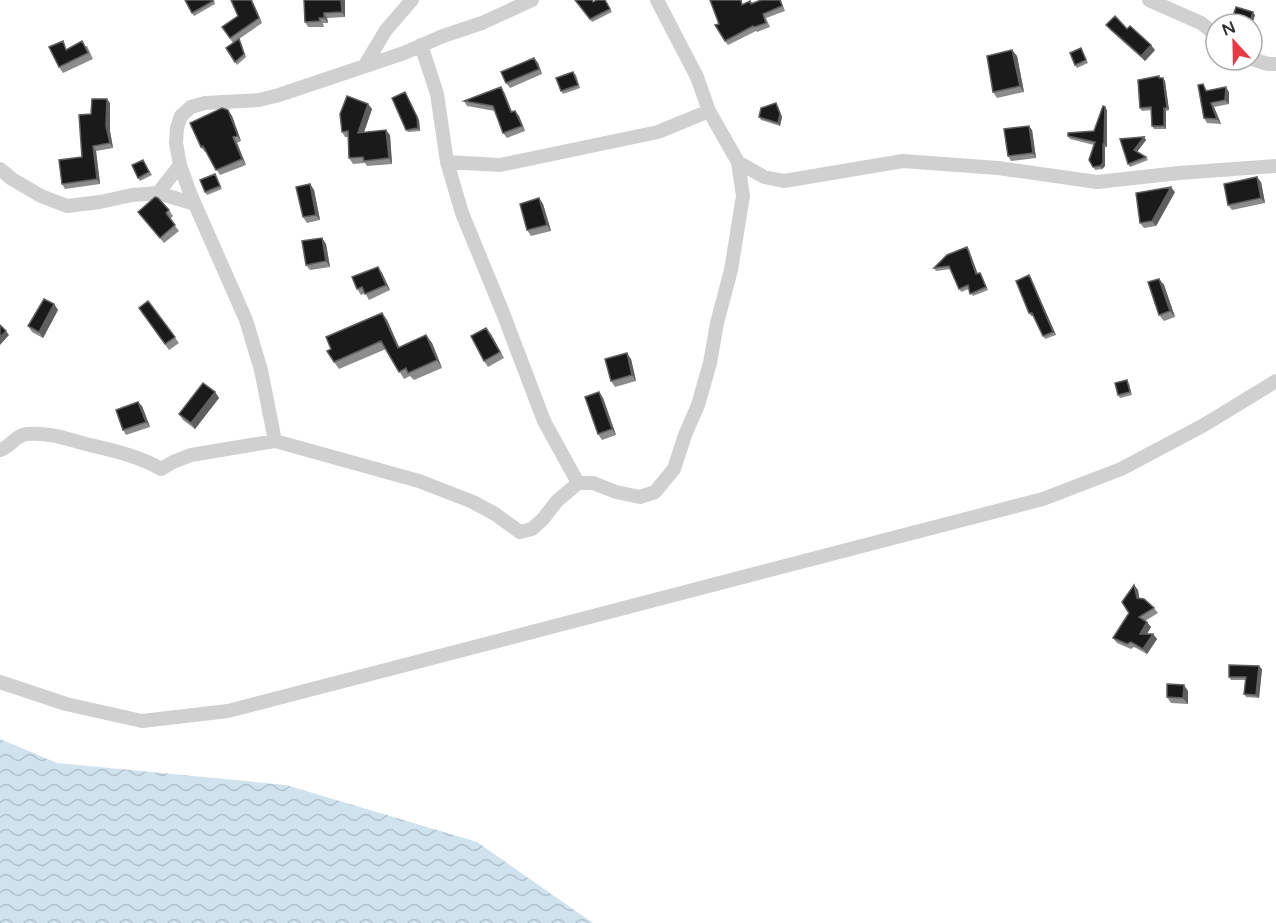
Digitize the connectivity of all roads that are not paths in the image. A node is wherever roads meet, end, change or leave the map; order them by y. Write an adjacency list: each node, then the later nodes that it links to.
1 (412, 0): 7 (street)
2 (532, 0): 6 (street)
3 (657, 0): 8 (street)
4 (1154, 1): 5 (street)
5 (1204, 25)
6 (421, 45): 7 (street); 9 (street)
7 (365, 65): 11 (street)
8 (709, 111): 9 (street); 10 (street)
9 (447, 162): 19 (street)
10 (738, 162): 12 (street); 19 (street)
11 (180, 165): 14 (street); 15 (street)
12 (1275, 165)
13 (0, 169): 14 (street)
14 (158, 193): 15 (street)
15 (195, 204): 17 (street)
16 (1276, 381): 20 (street)
17 (275, 441): 18 (street); 19 (street)
18 (0, 450)
19 (578, 483)
20 (0, 682)

